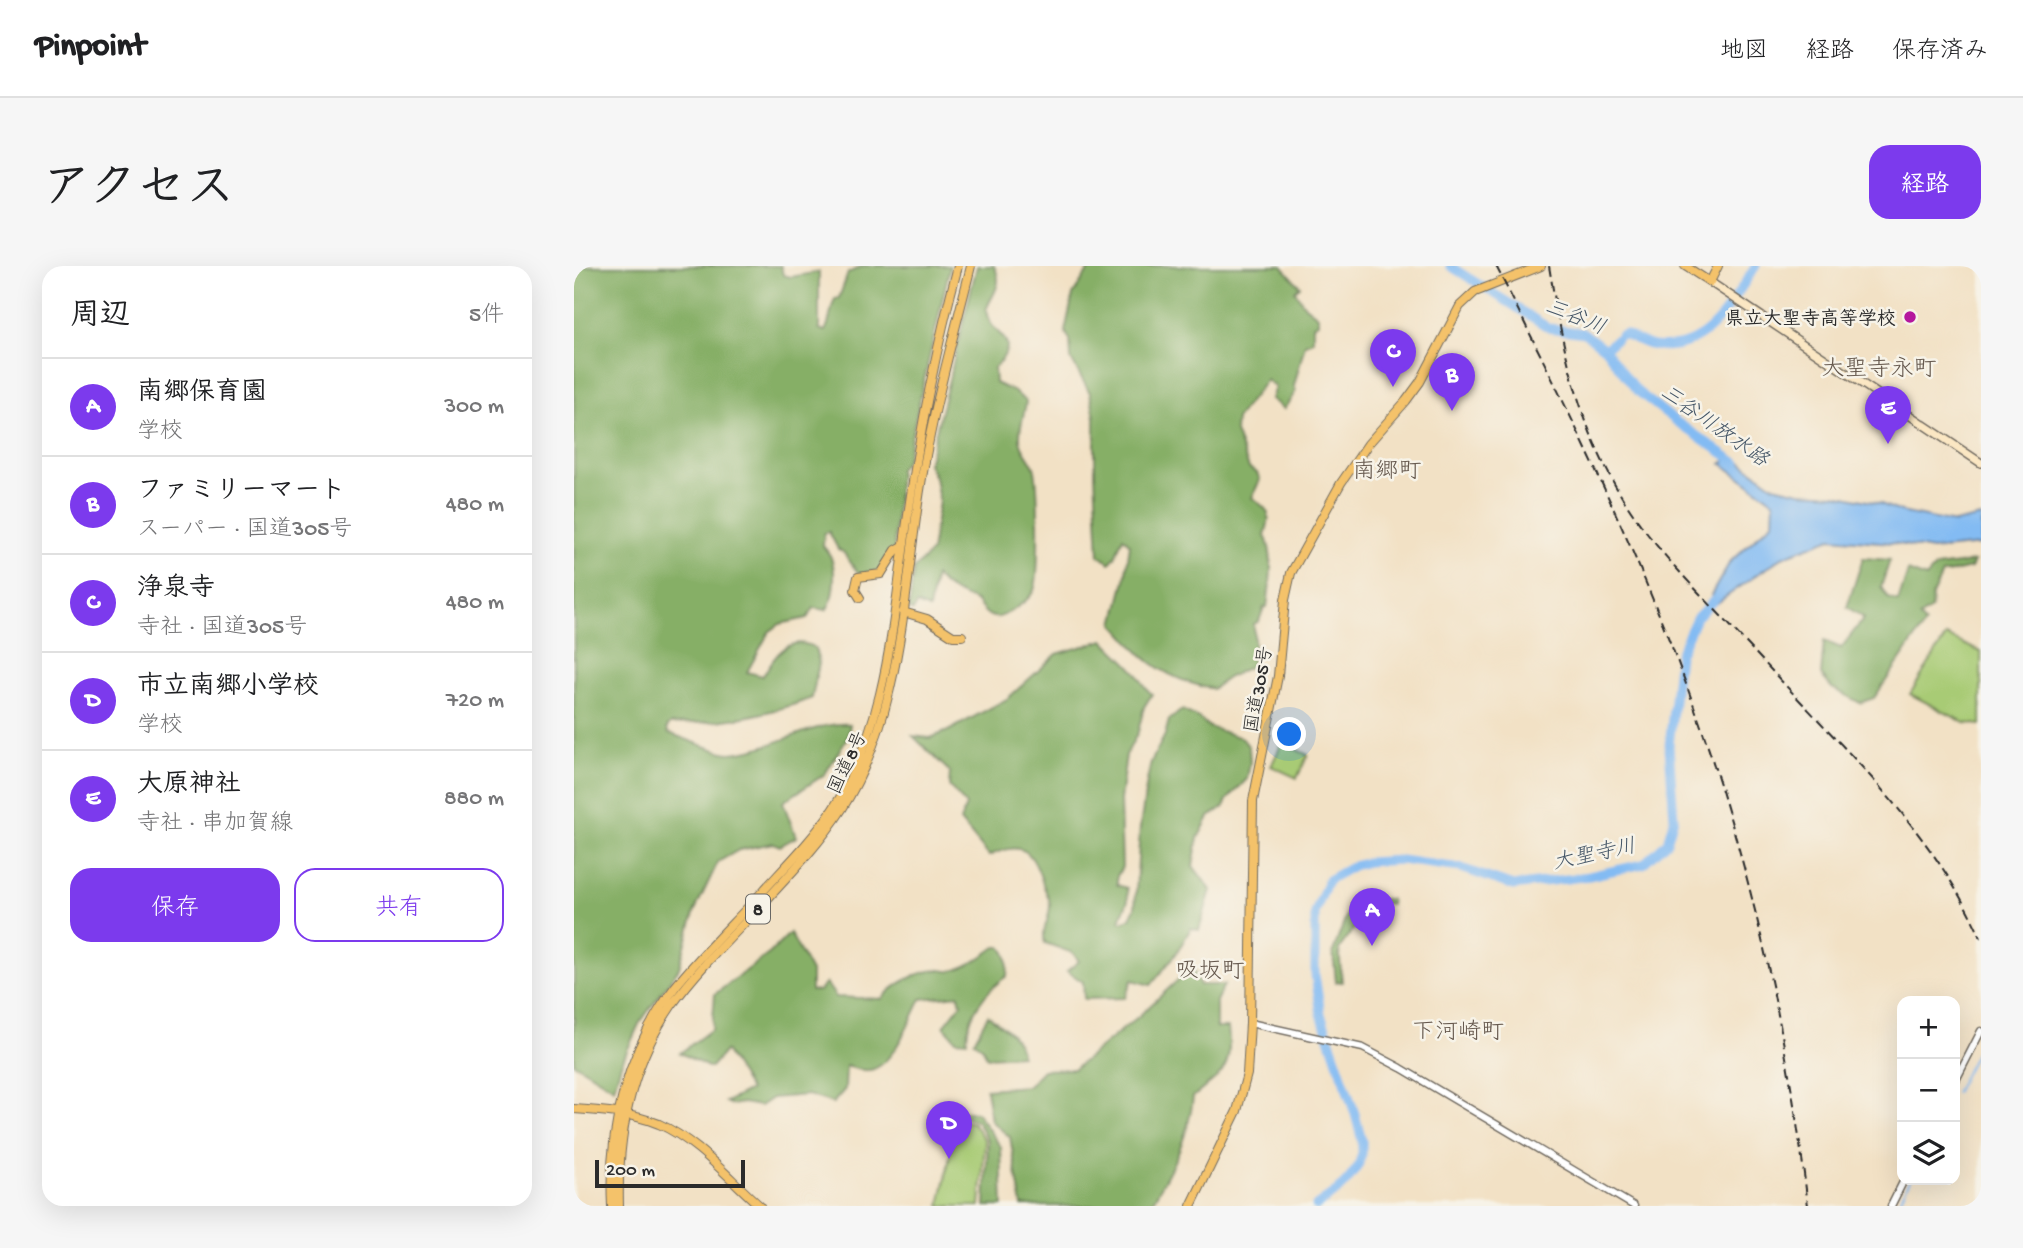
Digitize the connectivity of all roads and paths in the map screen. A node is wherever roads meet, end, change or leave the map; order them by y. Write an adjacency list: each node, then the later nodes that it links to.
1 (952, 266): 7 (highway)
2 (958, 266): 7 (highway, 国道8号 / 8)
3 (971, 266): 12 (highway, 国道8号 / 8)
4 (1541, 266): 15 (highway, 国道305号)
5 (1685, 266): 8 (highway)
6 (1718, 266): 8 (highway)
7 (953, 282): 10 (highway, 国道8号 / 8)
8 (1710, 282): 9 (main road)
9 (1981, 463)
10 (903, 545): 11 (highway); 14 (highway, 国道8号 / 8)
11 (860, 598)
12 (903, 612): 13 (highway); 14 (highway, 国道8号 / 8)
13 (962, 636)
14 (889, 672): 19 (highway, 国道8号 / 8)
15 (1250, 1023): 24 (highway, 国道305号); 25 (street)
16 (1981, 1031): 17 (street)
17 (1960, 1072)
18 (574, 1109): 19 (highway)
19 (621, 1114): 21 (highway, 国道8号 / 8); 22 (highway, 国道8号 / 8); 23 (highway)
20 (1902, 1185): 26 (street)
21 (611, 1206)
22 (620, 1206)
23 (760, 1206)
24 (1191, 1206)
25 (1634, 1206)
26 (1891, 1206)

